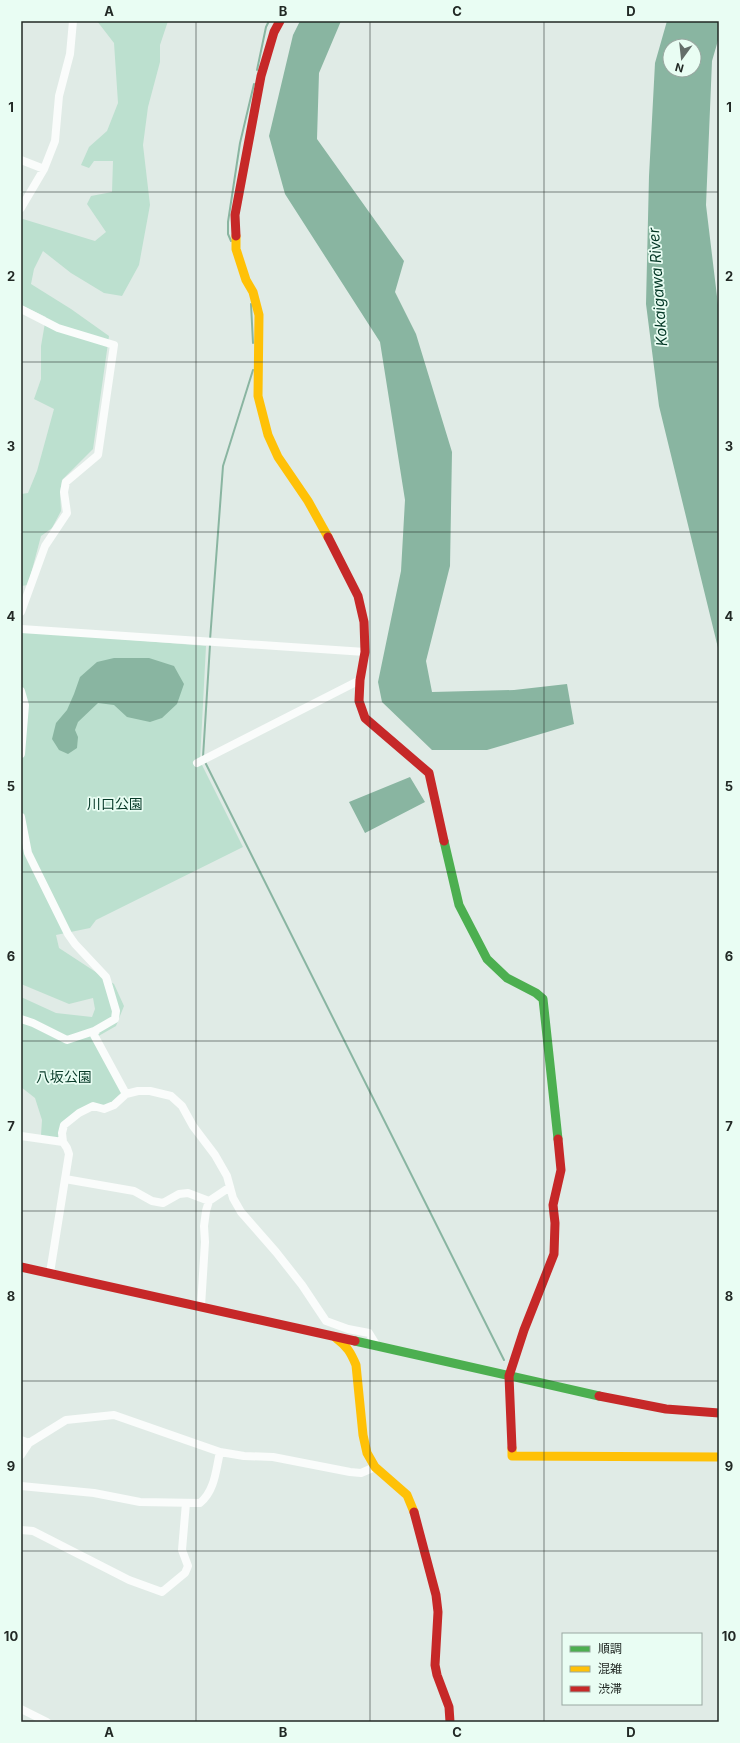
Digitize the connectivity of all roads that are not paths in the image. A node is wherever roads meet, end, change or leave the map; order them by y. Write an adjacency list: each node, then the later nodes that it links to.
1 (73, 21): 4 (street)
2 (280, 21): 9 (street)
3 (21, 160): 4 (street)
4 (44, 169): 5 (street)
5 (21, 208)
6 (21, 309): 7 (street)
7 (21, 612)
8 (21, 629): 9 (street)
9 (365, 652): 10 (street)
10 (360, 680): 13 (street); 28 (street)
11 (21, 691): 12 (street)
12 (21, 754)
13 (197, 763)
14 (21, 817): 16 (street)
15 (21, 1020): 16 (street)
16 (96, 1030): 17 (street)
17 (126, 1094): 19 (street); 21 (street)
18 (21, 1136): 19 (street)
19 (63, 1142): 20 (street)
20 (65, 1179): 22 (street); 24 (street)
21 (230, 1187): 22 (street); 27 (street)
22 (209, 1201): 25 (street)
23 (21, 1267): 24 (street)
24 (50, 1273): 25 (street)
25 (201, 1306): 26 (street)
26 (334, 1337): 27 (street); 34 (street)
27 (377, 1346): 28 (street)
28 (508, 1376): 29 (street); 33 (street)
29 (719, 1413)
30 (25, 1441): 31 (street); 32 (street)
31 (220, 1452): 34 (street); 36 (street)
32 (21, 1455)
33 (719, 1458)
34 (375, 1467): 40 (street)
35 (21, 1486): 36 (street)
36 (186, 1503): 37 (street)
37 (21, 1530)
38 (21, 1709): 39 (street)
39 (47, 1722)
40 (450, 1722)

